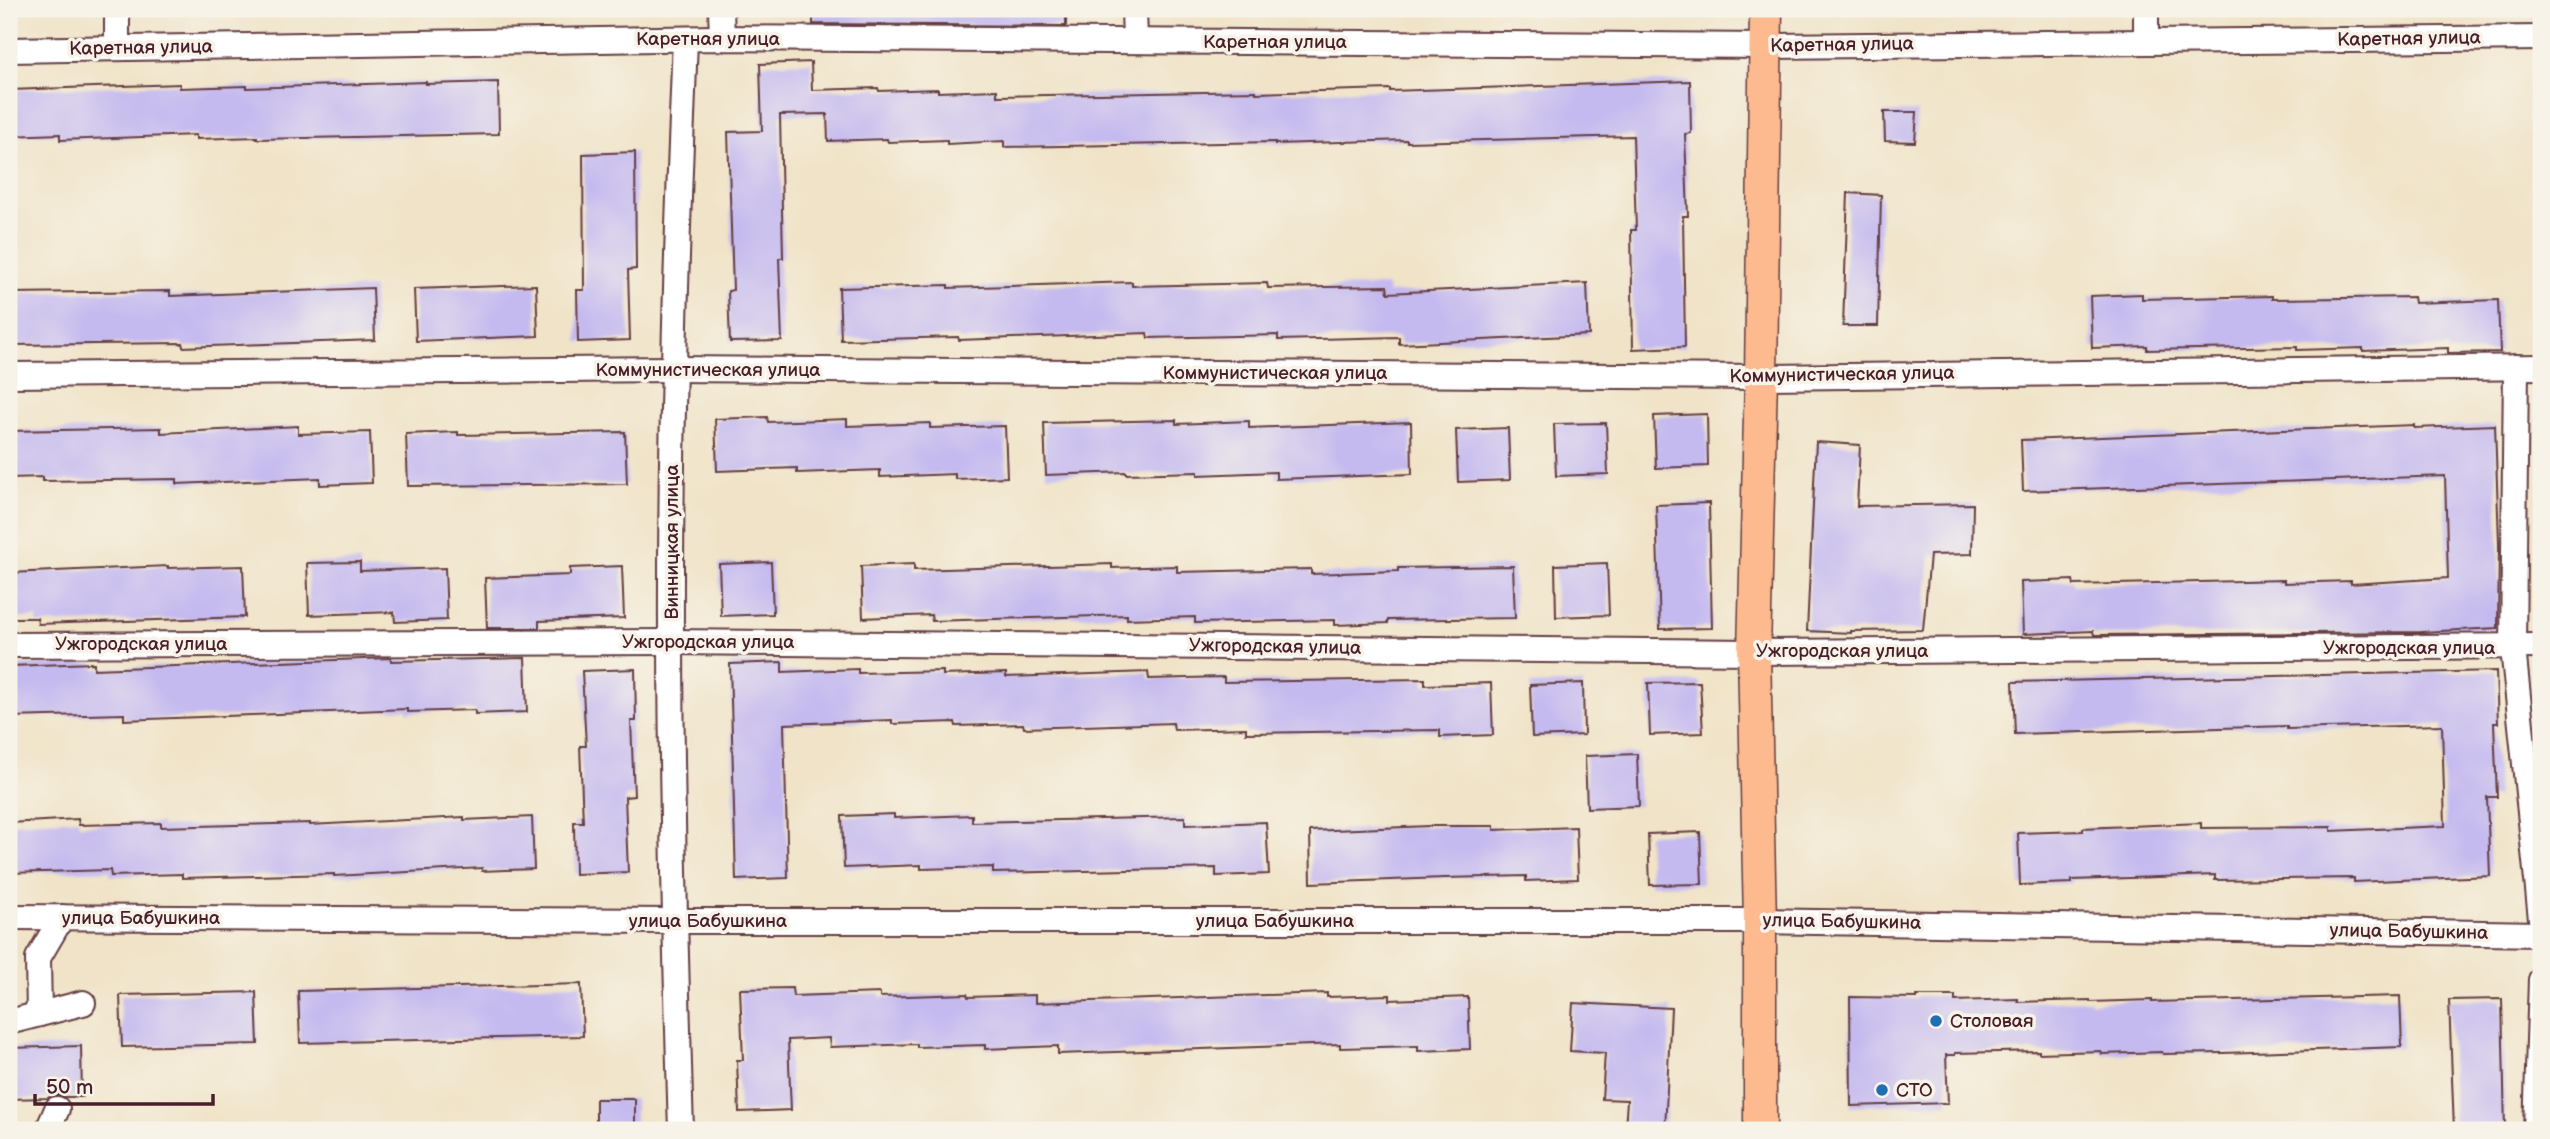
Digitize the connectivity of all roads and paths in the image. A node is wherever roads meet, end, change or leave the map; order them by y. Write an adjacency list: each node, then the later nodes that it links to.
1 (117, 9): 12 (street)
2 (721, 9): 6 (street)
3 (1134, 9): 9 (street)
4 (1766, 9): 11 (main road)
5 (2146, 9): 10 (street)
6 (722, 38): 8 (street, Каретная улица); 9 (street, Каретная улица)
7 (2541, 38): 10 (street, Каретная улица)
8 (685, 39): 12 (street, Каретная улица); 16 (street, Винницкая улица)
9 (1135, 41): 11 (street, Каретная улица)
10 (2146, 42): 11 (street, Каретная улица)
11 (1767, 46): 18 (main road)
12 (117, 48): 13 (street, Каретная улица)
13 (9, 50)
14 (2516, 367): 15 (street, Коммунистическая улица); 18 (street, Коммунистическая улица); 22 (street)
15 (2541, 367)
16 (673, 369): 17 (street, Коммунистическая улица); 18 (street, Коммунистическая улица); 19 (street, Винницкая улица)
17 (9, 375)
18 (1761, 377): 23 (main road)
19 (671, 642): 20 (street, Ужгородская улица); 23 (street, Ужгородская улица); 27 (street, Винницкая улица)
20 (9, 645)
21 (2541, 646): 22 (street, Ужгородская улица)
22 (2513, 648): 23 (street, Ужгородская улица); 26 (street)
23 (1754, 652): 28 (main road)
24 (9, 917): 25 (street, улица Бабушкина)
25 (62, 917): 27 (street, улица Бабушкина); 32 (street)
26 (2541, 919)
27 (675, 921): 28 (street, улица Бабушкина); 34 (street, Винницкая улица)
28 (1760, 921): 29 (street, улица Бабушкина); 35 (main road)
29 (2541, 934)
30 (2541, 979): 36 (street)
31 (83, 1003): 32 (street)
32 (39, 1014): 33 (street)
33 (9, 1022)
34 (681, 1130)
35 (1760, 1130)
36 (2536, 1130)

